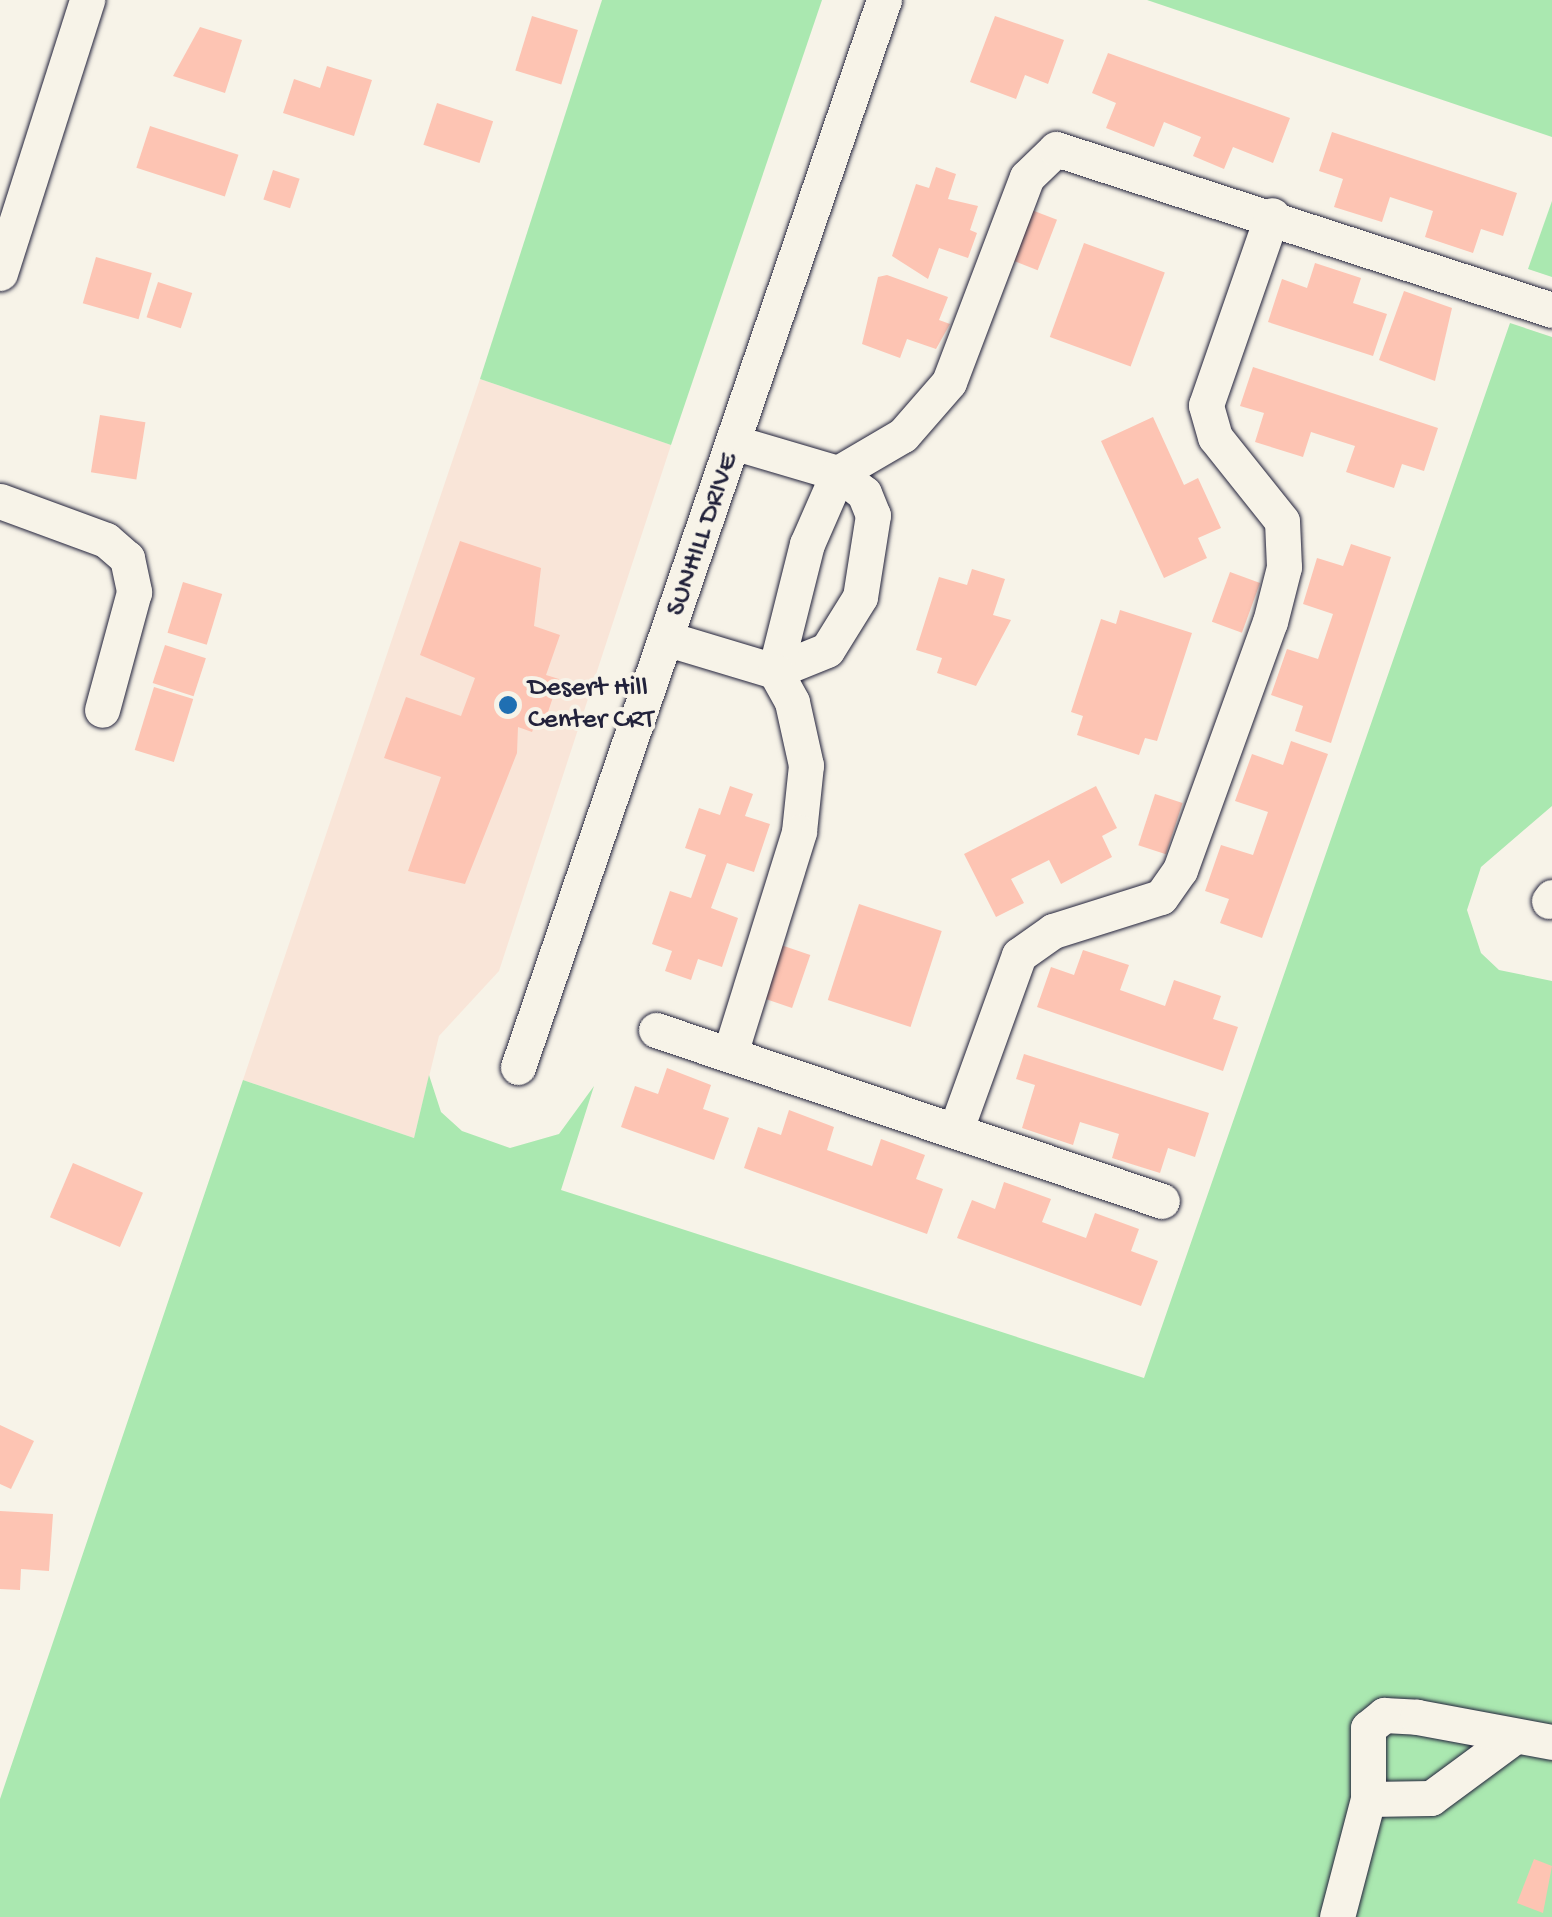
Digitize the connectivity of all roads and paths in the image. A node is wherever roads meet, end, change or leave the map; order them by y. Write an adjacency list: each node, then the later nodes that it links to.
1 (86, 0): 3 (street)
2 (884, 0): 7 (street, SUNHILL DRIVE)
3 (14, 183): 5 (street)
4 (1272, 215): 6 (street); 8 (street); 16 (street)
5 (0, 273)
6 (1552, 310)
7 (736, 443): 8 (street); 10 (street, SUNHILL DRIVE)
8 (838, 473): 11 (street); 11 (street)
9 (0, 501): 12 (street)
10 (668, 639): 11 (street); 15 (street, SUNHILL DRIVE)
11 (774, 671): 14 (street)
12 (102, 710)
13 (656, 1030): 14 (street)
14 (730, 1054): 16 (street)
15 (518, 1067)
16 (956, 1129): 17 (street)
17 (1162, 1200)
18 (1511, 1739): 19 (street); 20 (street); 20 (street)
19 (1552, 1742)
20 (1368, 1799): 21 (street)
21 (1338, 1917)

